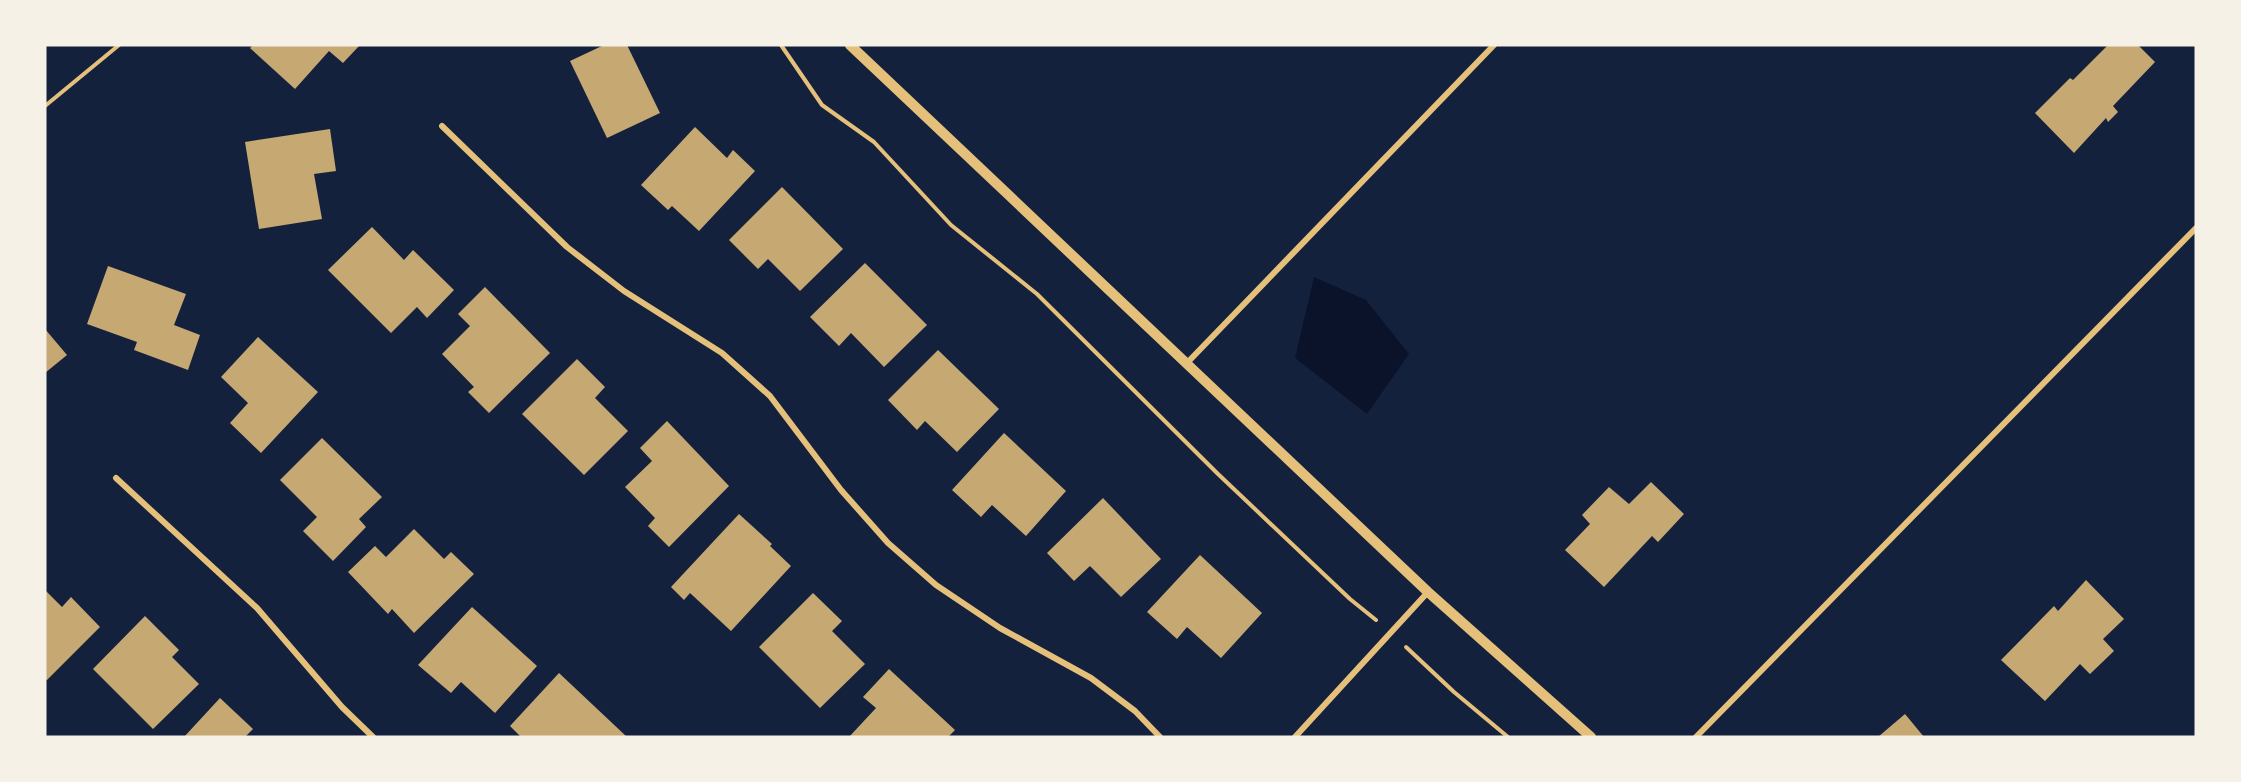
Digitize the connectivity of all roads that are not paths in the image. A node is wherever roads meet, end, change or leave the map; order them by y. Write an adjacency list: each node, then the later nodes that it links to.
1 (850, 45): 5 (street)
2 (1494, 45): 5 (street)
3 (442, 126): 9 (street)
4 (2196, 228): 12 (street)
5 (1187, 363): 7 (street)
6 (116, 478): 8 (street)
7 (1428, 592): 10 (street); 11 (street)
8 (373, 737)
9 (1160, 737)
10 (1295, 737)
11 (1592, 737)
12 (1696, 737)

